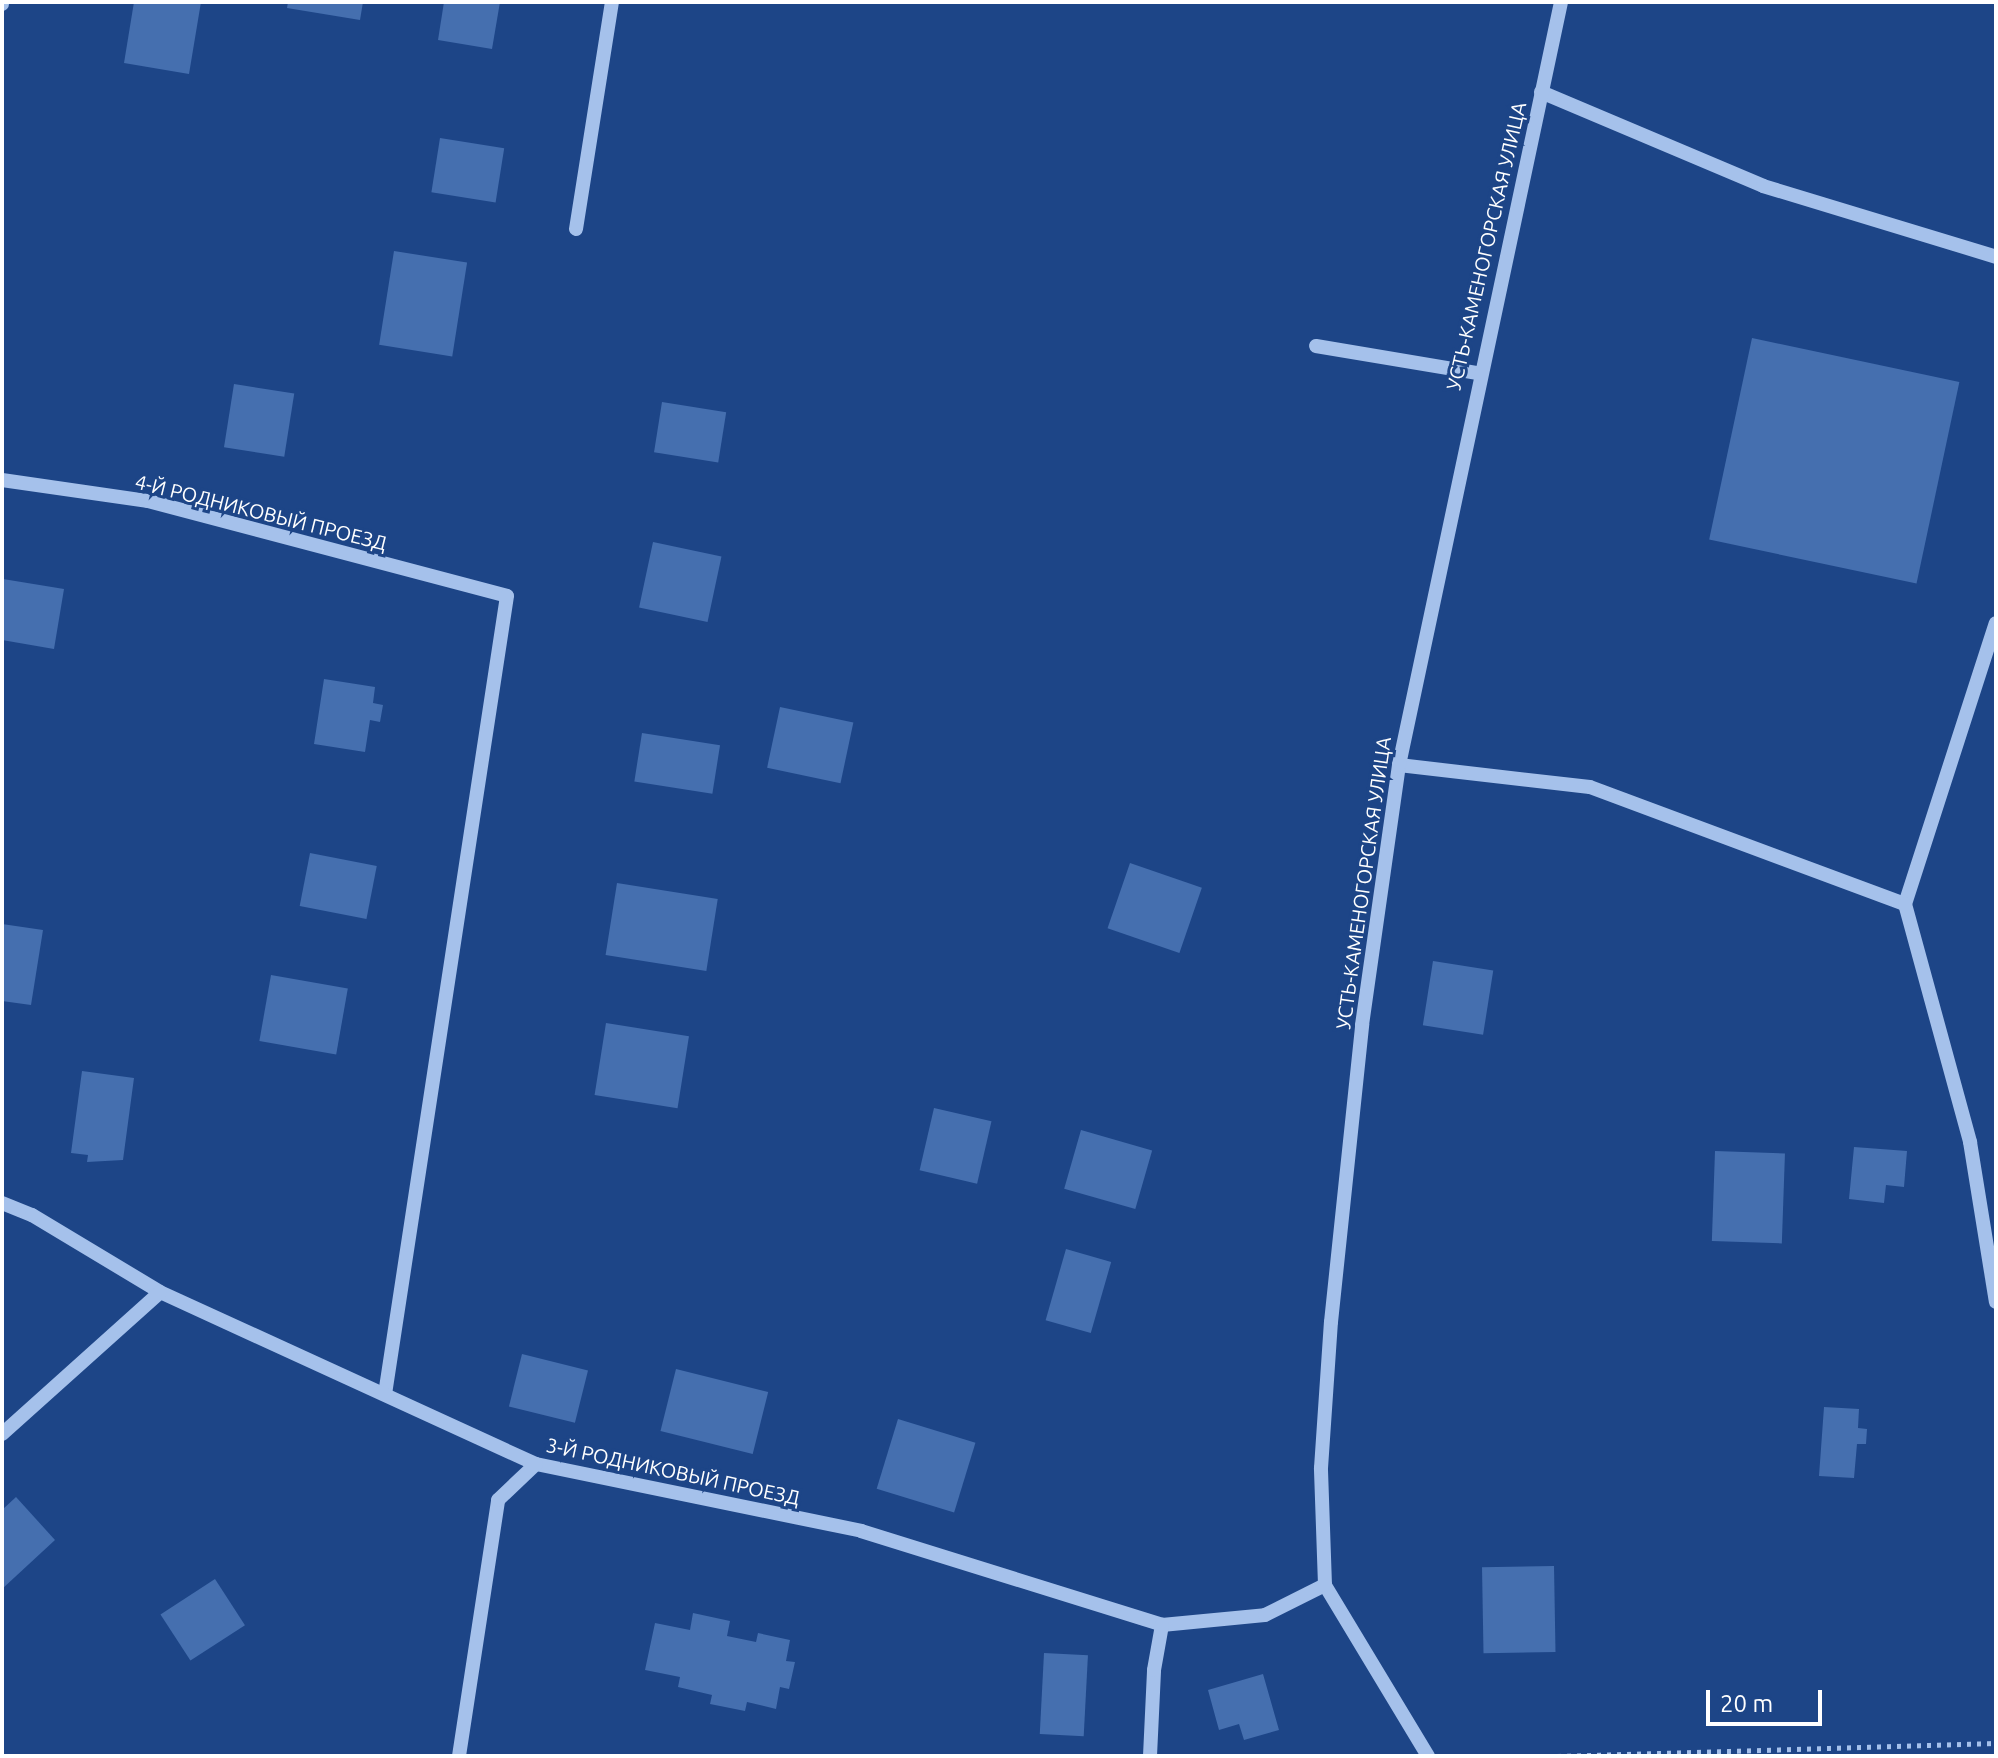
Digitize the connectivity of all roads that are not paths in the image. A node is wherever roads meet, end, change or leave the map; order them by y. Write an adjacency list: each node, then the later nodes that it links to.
1 (612, 2): 4 (street)
2 (1561, 2): 3 (street, УСТЬ-КАМЕНОГОРСКАЯ УЛИЦА)
3 (1541, 92): 5 (street); 7 (street, УСТЬ-КАМЕНОГОРСКАЯ УЛИЦА)
4 (576, 229)
5 (1996, 257)
6 (1316, 346): 7 (street)
7 (1478, 373): 10 (street, УСТЬ-КАМЕНОГОРСКАЯ УЛИЦА)
8 (2, 480): 15 (street, 4-Й РОДНИКОВЫЙ ПРОЕЗД)
9 (1996, 623): 11 (street)
10 (1399, 765): 11 (street); 18 (street, УСТЬ-КАМЕНОГОРСКАЯ УЛИЦА)
11 (1905, 904): 14 (street)
12 (2, 1203): 13 (street, 3-Й РОДНИКОВЫЙ ПРОЕЗД)
13 (160, 1292): 15 (street, 3-Й РОДНИКОВЫЙ ПРОЕЗД); 16 (street)
14 (1996, 1302)
15 (385, 1394): 17 (street, 3-Й РОДНИКОВЫЙ ПРОЕЗД)
16 (2, 1434)
17 (536, 1464): 19 (street, 3-Й РОДНИКОВЫЙ ПРОЕЗД); 20 (street)
18 (1325, 1585): 19 (street, 3-Й РОДНИКОВЫЙ ПРОЕЗД); 22 (street, УСТЬ-КАМЕНОГОРСКАЯ УЛИЦА)
19 (1162, 1625): 21 (street)
20 (459, 1756)
21 (1150, 1756)
22 (1428, 1756)

